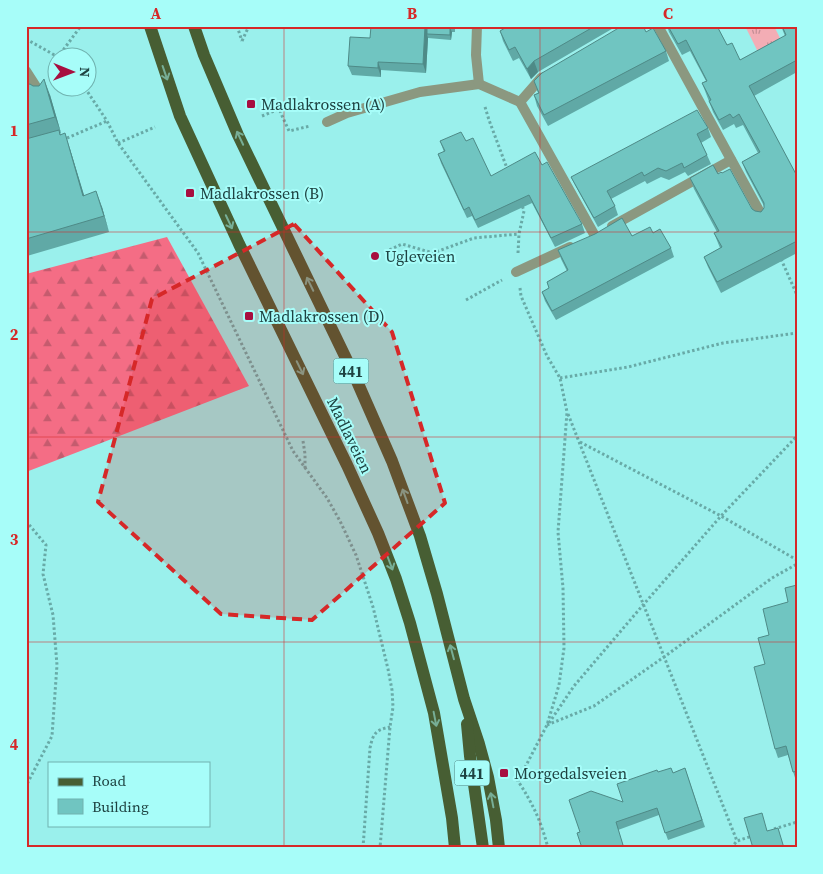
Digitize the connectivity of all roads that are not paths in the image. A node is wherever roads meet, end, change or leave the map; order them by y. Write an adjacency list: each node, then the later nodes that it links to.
1 (150, 26): 16 (main road, Madlaveien / 441, one-way to 16)
2 (194, 26): 15 (main road, Madlaveien / 441, one-way to 2)
3 (477, 26): 7 (street)
4 (658, 26): 11 (street)
5 (26, 71): 8 (street)
6 (549, 74): 9 (street)
7 (478, 84): 9 (street); 10 (street)
8 (42, 96)
9 (520, 102): 13 (street)
10 (327, 122)
11 (731, 160): 12 (street); 13 (street)
12 (762, 216)
13 (586, 240): 14 (street)
14 (516, 272)
15 (464, 699): 17 (main road, Madlaveien / 441); 18 (main road, Madlaveien / 441, one-way to 15)
16 (455, 848)
17 (483, 848)
18 (499, 848)

